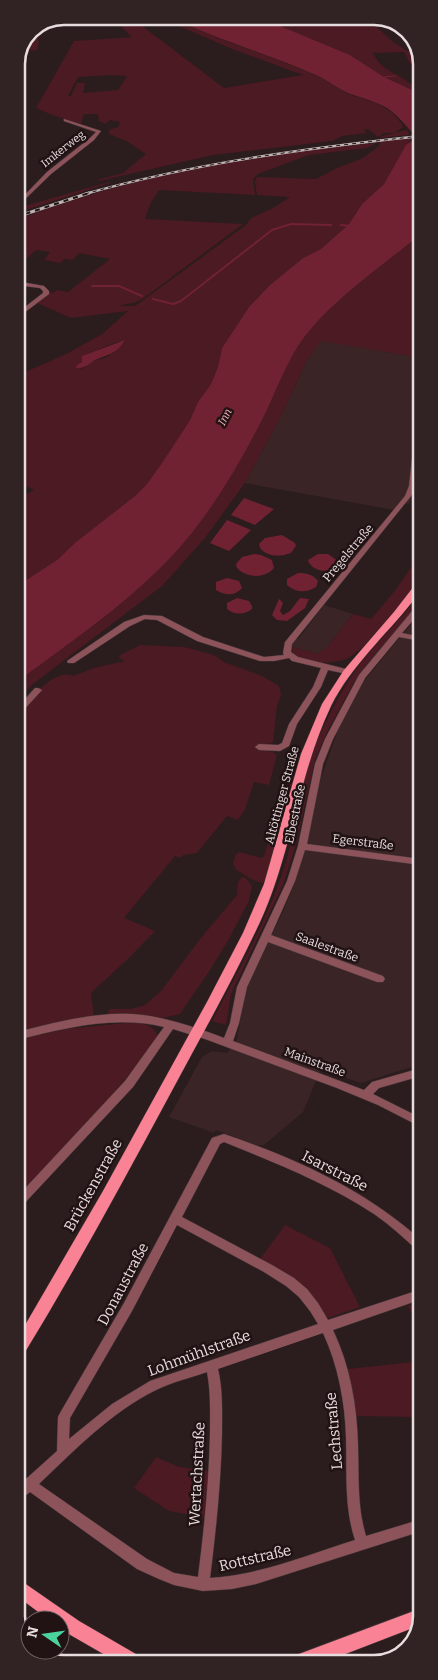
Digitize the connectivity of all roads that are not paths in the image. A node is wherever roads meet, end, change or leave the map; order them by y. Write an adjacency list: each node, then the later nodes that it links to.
1 (66, 120): 2 (street, Imkerweg)
2 (25, 198)
3 (25, 284): 4 (street)
4 (25, 312)
5 (413, 477): 10 (street, Pregelstraße)
6 (413, 594): 13 (main road, Altöttinger Straße)
7 (413, 616): 8 (street, Elbestraße)
8 (398, 635): 9 (street); 17 (street, Elbestraße)
9 (413, 638)
10 (290, 656): 11 (street); 12 (street)
11 (71, 661)
12 (325, 667): 13 (street); 16 (street)
13 (347, 672): 22 (main road, Altöttinger Straße)
14 (38, 690): 15 (street)
15 (25, 704)
16 (259, 747)
17 (302, 846): 18 (street, Egerstraße); 19 (street, Elbestraße)
18 (413, 861)
19 (265, 937): 20 (street, Saalestraße); 24 (street, Elbestraße)
20 (380, 980)
21 (170, 1026): 22 (street, Mainstraße); 23 (street, Mainstraße); 29 (street)
22 (197, 1032): 24 (street, Mainstraße); 34 (main road, Brückenstraße)
23 (25, 1034)
24 (227, 1043): 26 (street, Mainstraße)
25 (413, 1075): 26 (street)
26 (366, 1095): 27 (street, Mainstraße)
27 (413, 1118)
28 (224, 1138): 30 (street, Donaustraße); 31 (street, Isarstraße)
29 (25, 1195)
30 (176, 1219): 33 (street, Lechstraße); 36 (street, Donaustraße)
31 (413, 1240)
32 (413, 1297): 33 (street, Lohmühlstraße)
33 (324, 1326): 35 (street, Lohmühlstraße); 40 (street, Lechstraße)
34 (25, 1338)
35 (211, 1365): 36 (street, Lohmühlstraße); 41 (street, Wertachstraße)
36 (62, 1451): 37 (street, Lohmühlstraße)
37 (30, 1484): 38 (street, Lohmühlstraße); 41 (street, Rottstraße)
38 (25, 1488)
39 (413, 1528): 40 (street, Rottstraße)
40 (362, 1543): 41 (street, Rottstraße)
41 (203, 1585)
42 (25, 1592): 44 (main road)
43 (413, 1620): 45 (main road)
44 (121, 1655)
45 (320, 1655)

